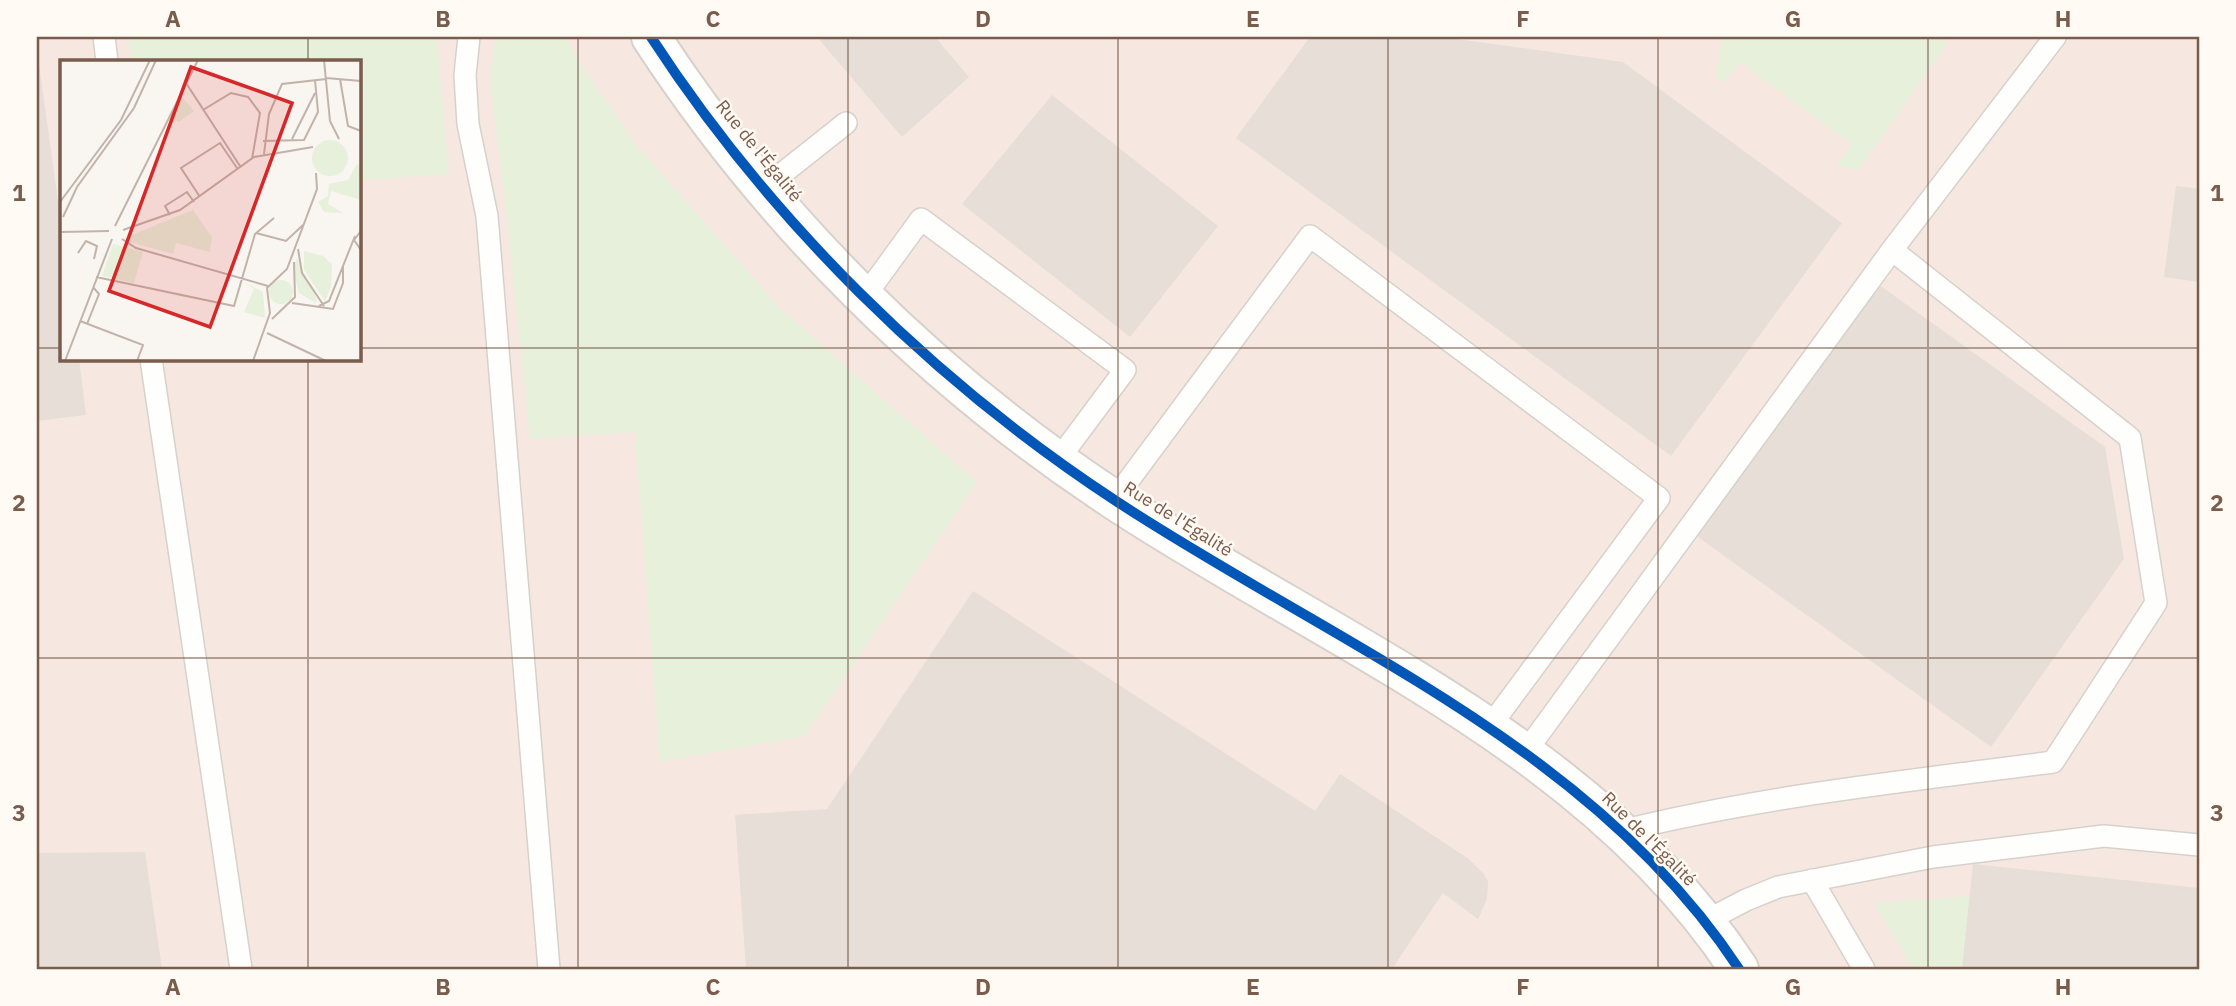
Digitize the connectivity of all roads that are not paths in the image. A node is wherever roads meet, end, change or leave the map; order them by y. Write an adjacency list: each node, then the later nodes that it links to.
1 (104, 37): 5 (lane)
2 (469, 37): 20 (lane)
3 (651, 37): 7 (street, Rue de l'Égalité)
4 (2055, 37): 8 (lane)
5 (107, 60)
6 (846, 123): 7 (lane)
7 (764, 188): 9 (street, Rue de l'Égalité)
8 (1892, 250): 14 (lane); 15 (lane)
9 (865, 296): 11 (street, Rue de l'Égalité); 11 (lane)
10 (151, 360): 19 (lane)
11 (1058, 460): 12 (street, Rue de l'Égalité)
12 (1114, 500): 13 (street, Rue de l'Égalité); 13 (lane)
13 (1488, 729): 14 (street, Rue de l'Égalité)
14 (1524, 754): 15 (street, Rue de l'Égalité)
15 (1621, 831): 18 (street, Rue de l'Égalité)
16 (2199, 845): 17 (lane)
17 (1812, 880): 18 (lane); 22 (lane)
18 (1704, 922): 21 (street, Rue de l'Égalité)
19 (241, 969)
20 (549, 969)
21 (1739, 969)
22 (1864, 969)

